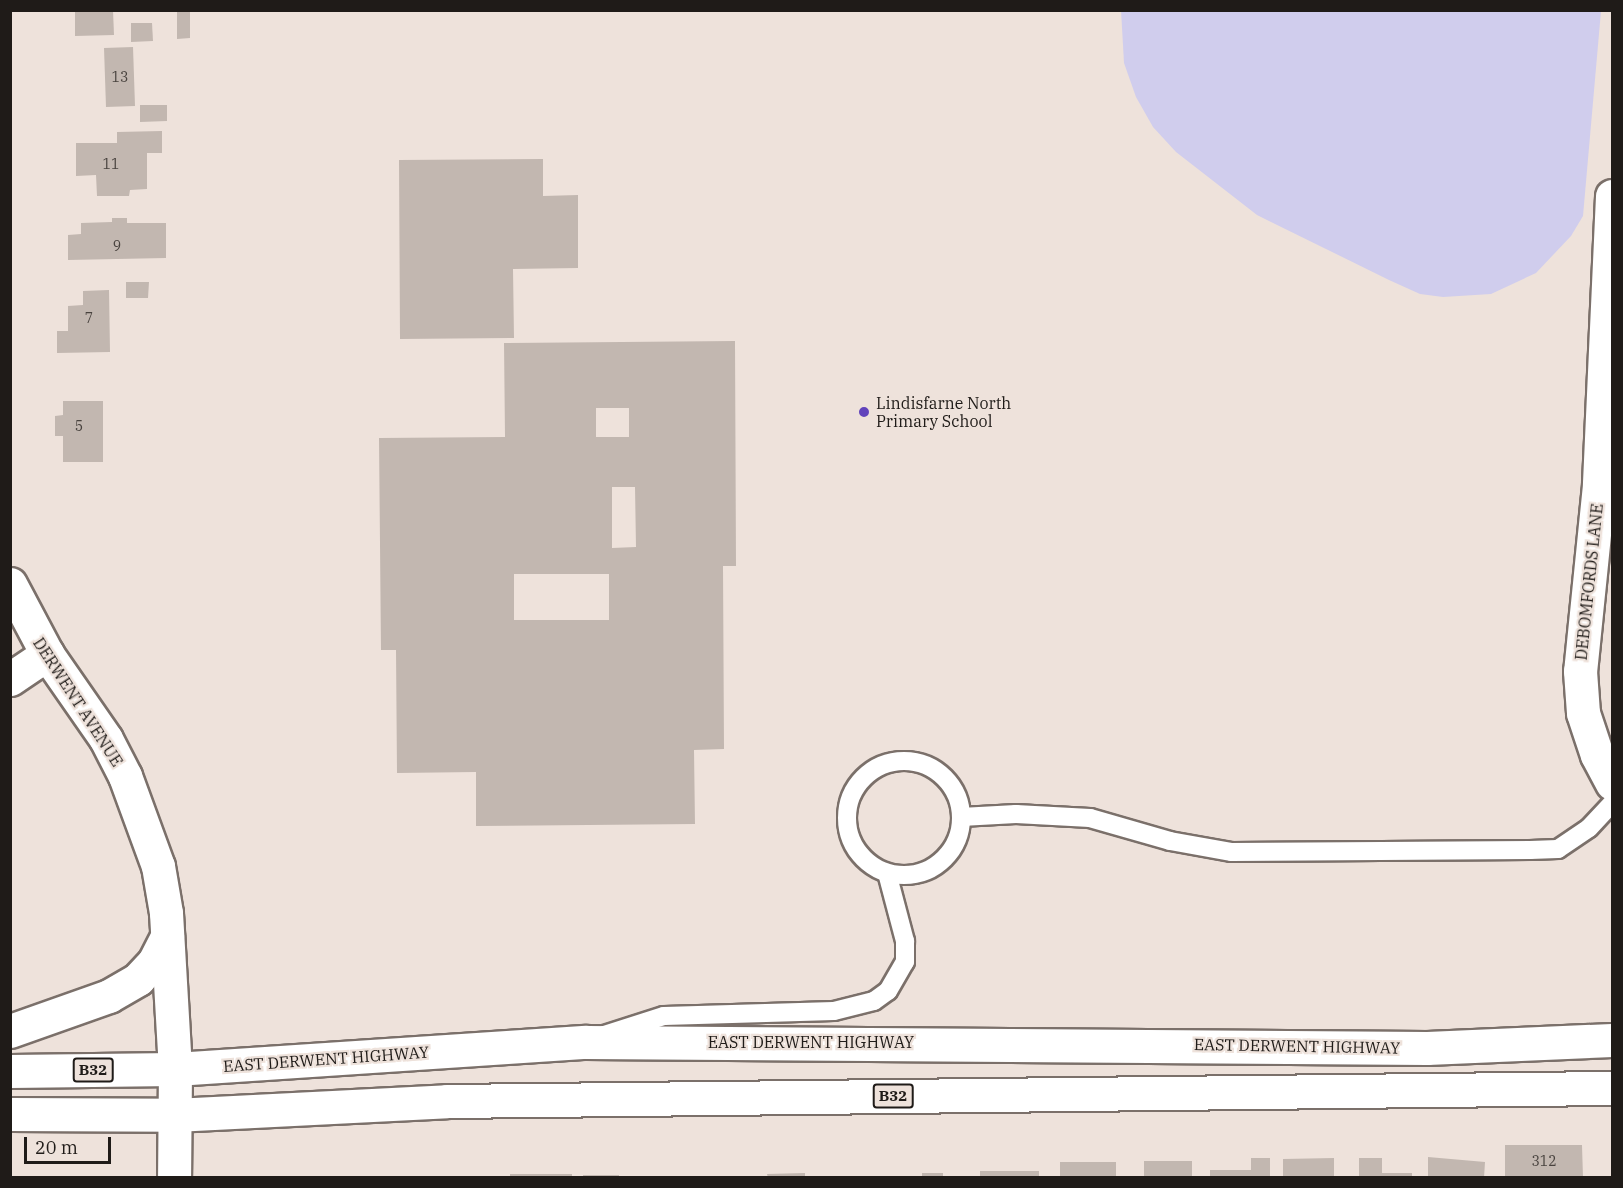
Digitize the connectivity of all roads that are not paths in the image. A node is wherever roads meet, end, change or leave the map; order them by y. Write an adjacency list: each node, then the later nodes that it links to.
1 (1612, 196): 5 (main road, DEBOMFORDS LANE)
2 (10, 584): 3 (main road, DERWENT AVENUE)
3 (47, 654): 4 (main road); 9 (main road, DERWENT AVENUE)
4 (10, 679)
5 (1612, 783)
6 (1612, 803): 7 (lane)
7 (961, 817): 8 (lane); 8 (lane)
8 (887, 873): 12 (lane)
9 (167, 936): 10 (main road); 13 (main road, DERWENT AVENUE)
10 (10, 1031)
11 (1612, 1040): 12 (main road, EAST DERWENT HIGHWAY / B32)
12 (586, 1042): 13 (main road, EAST DERWENT HIGHWAY / B32)
13 (175, 1069): 14 (main road, EAST DERWENT HIGHWAY / B32); 17 (main road, DERWENT AVENUE)
14 (10, 1071)
15 (1612, 1088): 17 (main road, B32)
16 (10, 1114): 17 (main road, B32)
17 (174, 1115): 18 (main road, DERWENT AVENUE)
18 (174, 1178)

